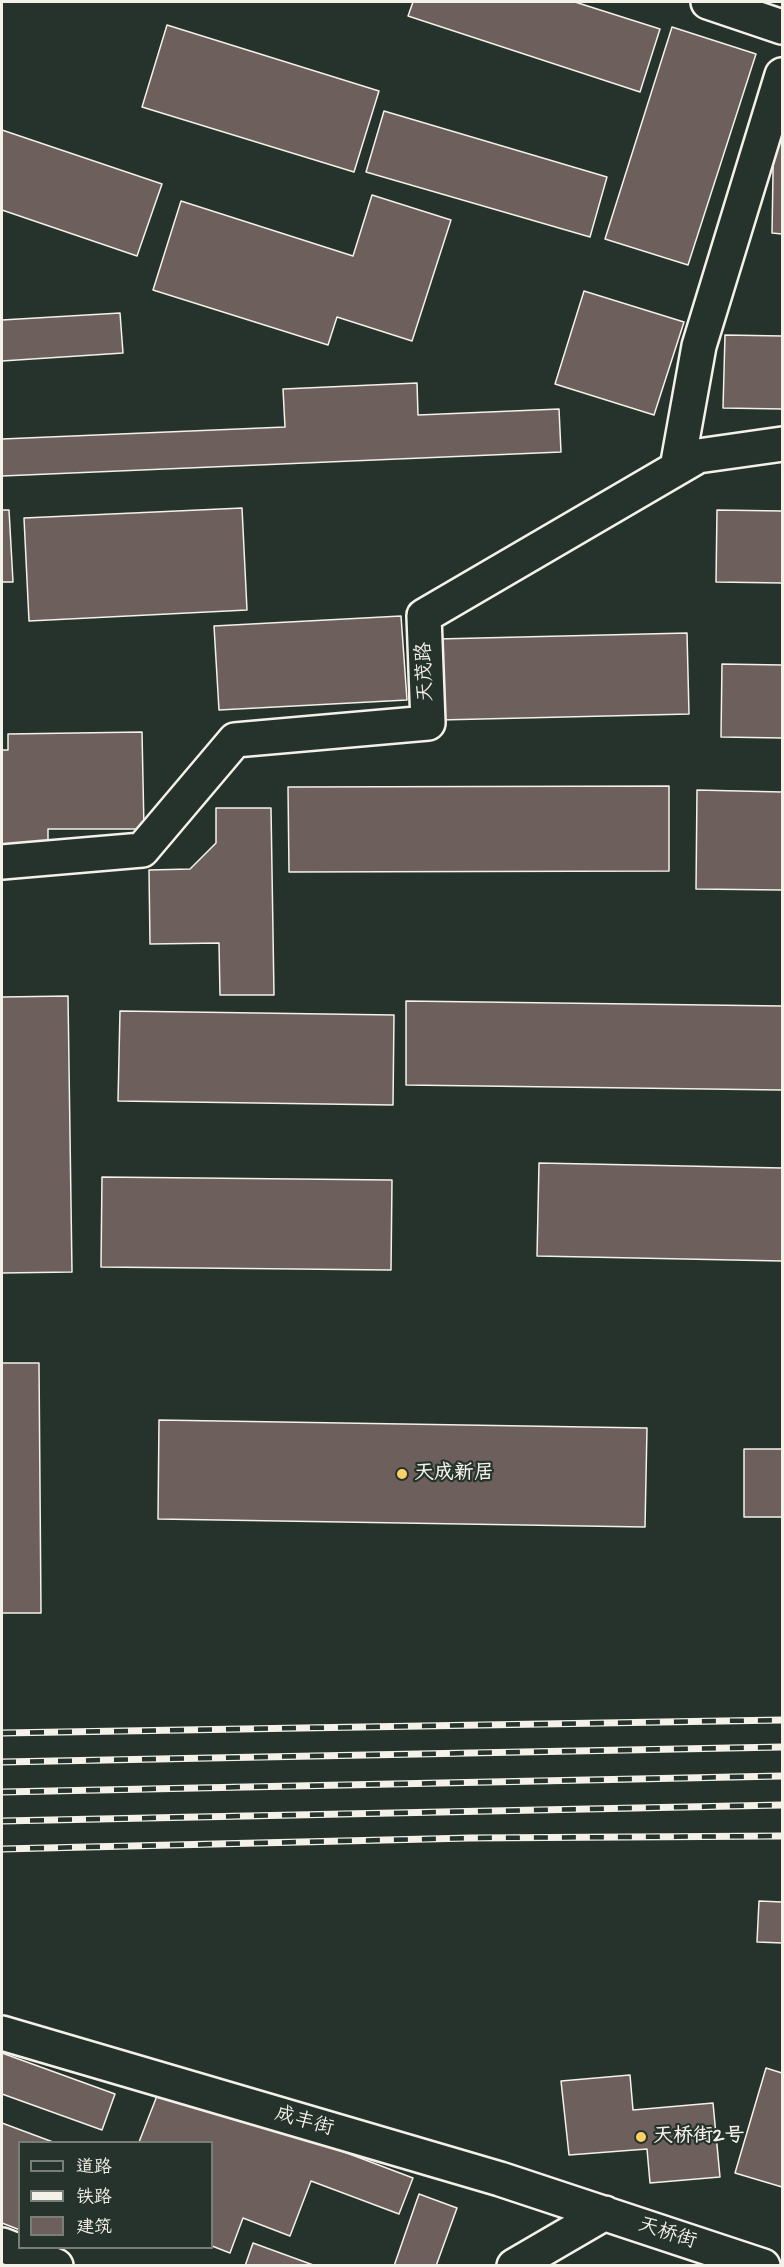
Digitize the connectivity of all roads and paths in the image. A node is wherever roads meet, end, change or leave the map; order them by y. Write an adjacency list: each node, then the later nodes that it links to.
1 (708, 2): 2 (street)
2 (783, 27)
3 (783, 75): 5 (street)
4 (783, 444): 5 (street, 天茂路)
5 (677, 468): 6 (street, 天茂路)
6 (2, 862)
7 (2, 2033): 8 (street, 成丰街)
8 (605, 2213): 11 (street); 12 (street, 天桥街)
9 (2, 2245): 10 (street)
10 (56, 2265)
11 (514, 2265)
12 (764, 2265)

